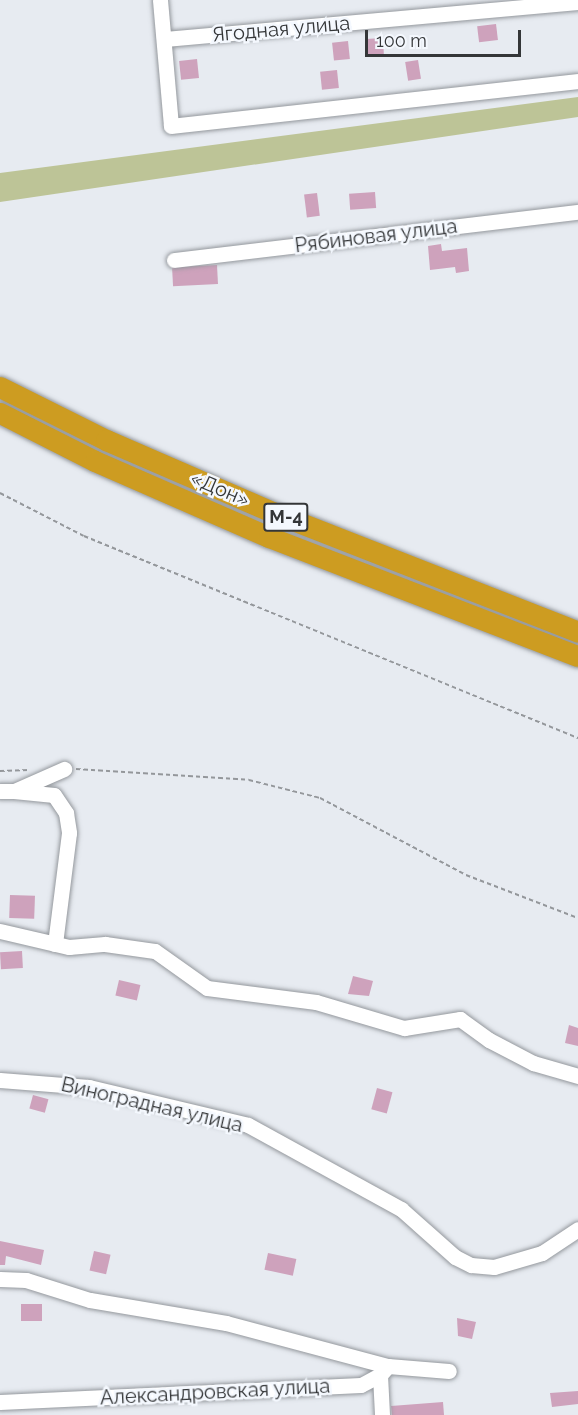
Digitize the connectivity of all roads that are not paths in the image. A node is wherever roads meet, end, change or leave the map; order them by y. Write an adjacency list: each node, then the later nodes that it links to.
1 (160, 0): 3 (street)
2 (578, 2): 3 (street, Ягодная улица)
3 (164, 39): 4 (street)
4 (578, 81)
5 (578, 212): 6 (street, Рябиновая улица)
6 (174, 260)
7 (0, 387): 9 (highway, «Дон» / М-4)
8 (0, 413): 10 (highway, «Дон» / М-4)
9 (578, 632)
10 (578, 656)
11 (64, 769): 12 (street)
12 (7, 791): 14 (street)
13 (0, 931): 14 (street)
14 (55, 944): 15 (street)
15 (578, 1076)
16 (0, 1080): 17 (street, Виноградная улица)
17 (578, 1229)
18 (0, 1279): 19 (street)
19 (384, 1370): 20 (street); 21 (street, Александровская улица); 22 (street)
20 (449, 1371)
21 (0, 1402)
22 (382, 1415)

